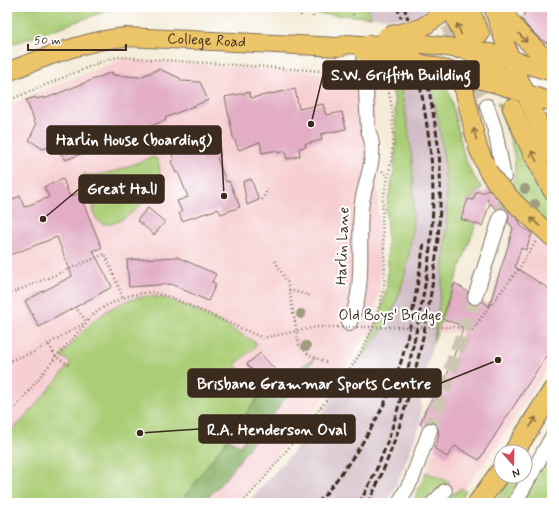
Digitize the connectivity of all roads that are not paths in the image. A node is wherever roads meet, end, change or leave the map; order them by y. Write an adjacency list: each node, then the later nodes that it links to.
1 (444, 7): 7 (main road)
2 (450, 7): 9 (main road, one-way to 2)
3 (469, 7): 6 (main road)
4 (493, 7): 10 (main road)
5 (500, 7): 11 (main road, one-way to 11)
6 (480, 34)
7 (423, 36): 8 (main road, bridge); 9 (main road)
8 (354, 46): 12 (main road, College Road, bridge); 13 (main road, College Road); 25 (street, Harlin Lane)
9 (470, 50): 10 (main road); 15 (main road)
10 (510, 58): 14 (main road); 15 (main road)
11 (552, 64)
12 (439, 68): 15 (main road, College Road); 20 (main road, one-way to 12)
13 (7, 72)
14 (552, 72)
15 (523, 93): 16 (main road, College Road); 19 (main road)
16 (552, 102)
17 (487, 106): 20 (street)
18 (512, 108): 21 (main road, one-way to 18)
19 (552, 154)
20 (496, 174): 23 (main road, one-way to 20, bridge)
21 (552, 190)
22 (501, 216): 24 (street)
23 (545, 237)
24 (475, 297)
25 (349, 324)
26 (552, 392): 29 (highway, one-way to 26)
27 (430, 430): 32 (street)
28 (552, 437): 35 (street)
29 (519, 444)
30 (493, 482): 34 (highway)
31 (445, 491): 33 (street)
32 (399, 503)
33 (433, 503)
34 (478, 503)
35 (515, 503)

